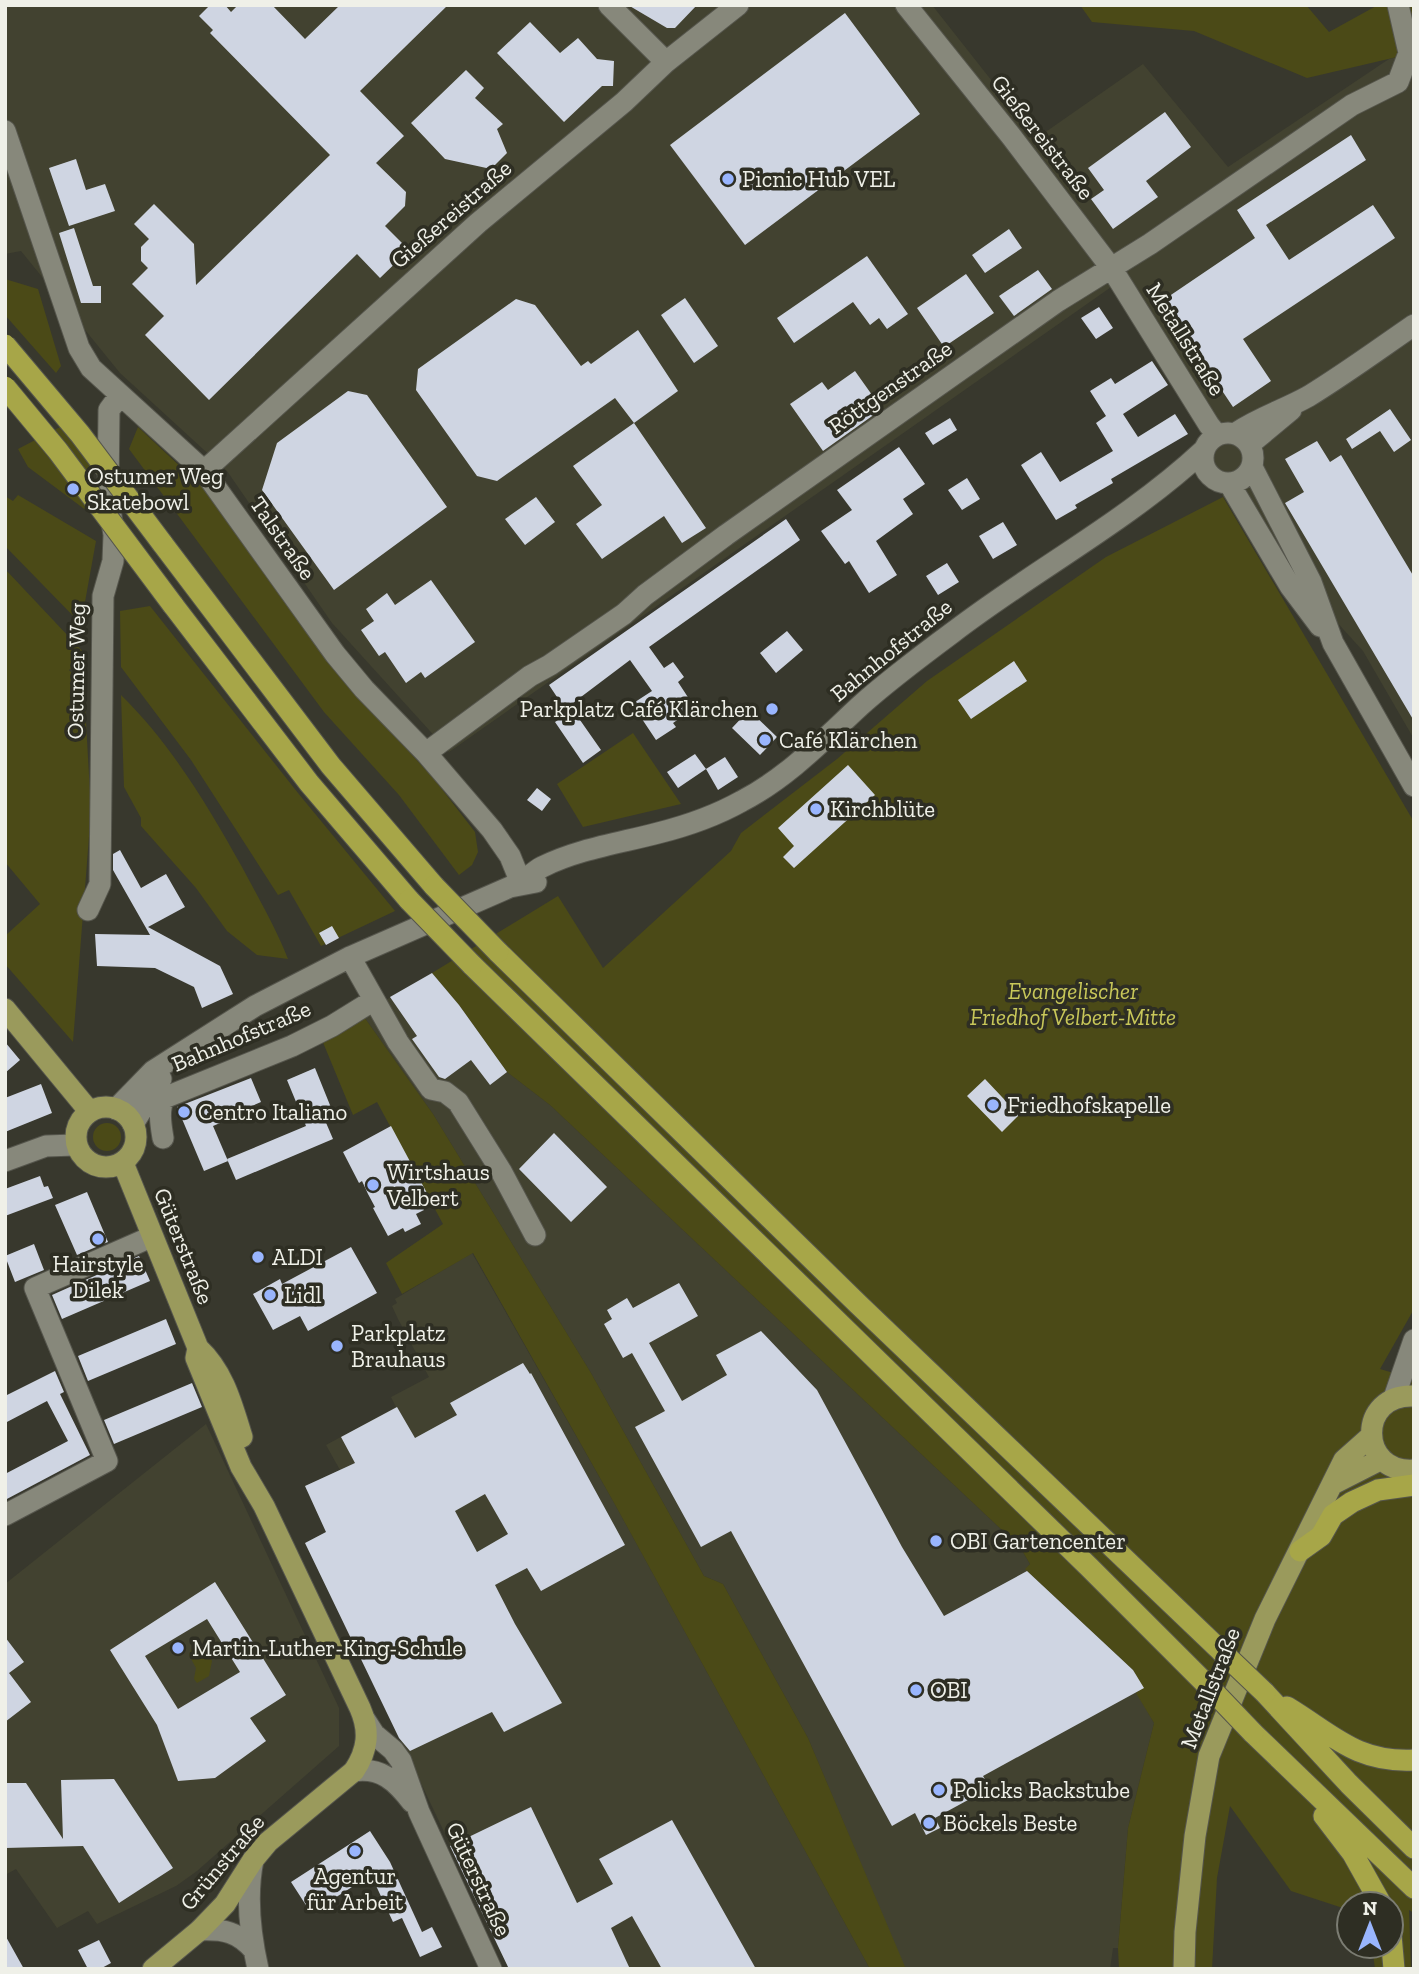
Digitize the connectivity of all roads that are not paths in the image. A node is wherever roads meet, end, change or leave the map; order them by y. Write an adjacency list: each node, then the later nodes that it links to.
1 (609, 5): 5 (street)
2 (738, 5): 5 (street, Gießereistraße)
3 (906, 5): 7 (street, Gießereistraße)
4 (1398, 5): 7 (street, Röttgenstraße)
5 (666, 62): 14 (street, Gießereistraße)
6 (5, 131): 11 (street, Talstraße)
7 (1112, 270): 12 (street, Metallstraße); 19 (street, Röttgenstraße)
8 (1414, 325): 12 (street, Bahnhofstraße)
9 (5, 345): 45 (highway, bridge)
10 (5, 387): 49 (highway, bridge)
11 (120, 395): 14 (street, Talstraße); 22 (street, Ostumer Weg)
12 (1227, 441): 13 (street); 15 (street); 17 (street, Bahnhofstraße)
13 (1252, 467): 16 (street); 18 (street)
14 (204, 471): 19 (street, Talstraße)
15 (1209, 474): 16 (street); 17 (street, Bahnhofstraße)
16 (1229, 483): 18 (street)
17 (1150, 497): 21 (street, Bahnhofstraße)
18 (1333, 643): 20 (street)
19 (426, 753): 21 (street, Talstraße)
20 (1414, 786)
21 (521, 883): 23 (street, Bahnhofstraße)
22 (89, 910)
23 (349, 957): 24 (street); 26 (street, Bahnhofstraße)
24 (374, 1000): 30 (street, Bahnhofstraße); 34 (street)
25 (9, 1018): 28 (main road)
26 (197, 1042): 27 (street, Bahnhofstraße); 29 (street, Bahnhofstraße)
27 (116, 1109): 28 (main road); 29 (main road)
28 (90, 1112): 31 (main road)
29 (133, 1124): 33 (main road)
30 (163, 1138)
31 (75, 1145): 32 (street); 33 (main road)
32 (5, 1161)
33 (123, 1163): 35 (main road, Güterstraße)
34 (535, 1235)
35 (151, 1237): 43 (street); 46 (main road, Güterstraße)
36 (1414, 1340): 37 (street)
37 (1404, 1397): 38 (main road)
38 (1371, 1436): 39 (main road); 41 (main road, Metallstraße)
39 (1381, 1459): 40 (main road); 41 (main road)
40 (1414, 1470)
41 (1333, 1485): 44 (main road, Metallstraße)
42 (1414, 1485): 44 (highway)
43 (5, 1515)
44 (1300, 1551): 59 (main road, Metallstraße)
45 (1265, 1693): 47 (highway); 51 (highway)
46 (365, 1720): 48 (main road); 50 (street, Güterstraße)
47 (1414, 1760)
48 (354, 1771): 50 (street, Güterstraße); 52 (main road, Grünstraße)
49 (1291, 1772): 53 (highway); 54 (highway)
50 (419, 1812): 58 (street, Güterstraße)
51 (1414, 1848)
52 (253, 1860): 55 (main road, Grünstraße); 56 (street)
53 (1414, 1888)
54 (1373, 1890)
55 (200, 1930): 56 (street); 57 (main road, Grünstraße)
56 (256, 1959)
57 (153, 1969)
58 (491, 1969)
59 (1184, 1969)

